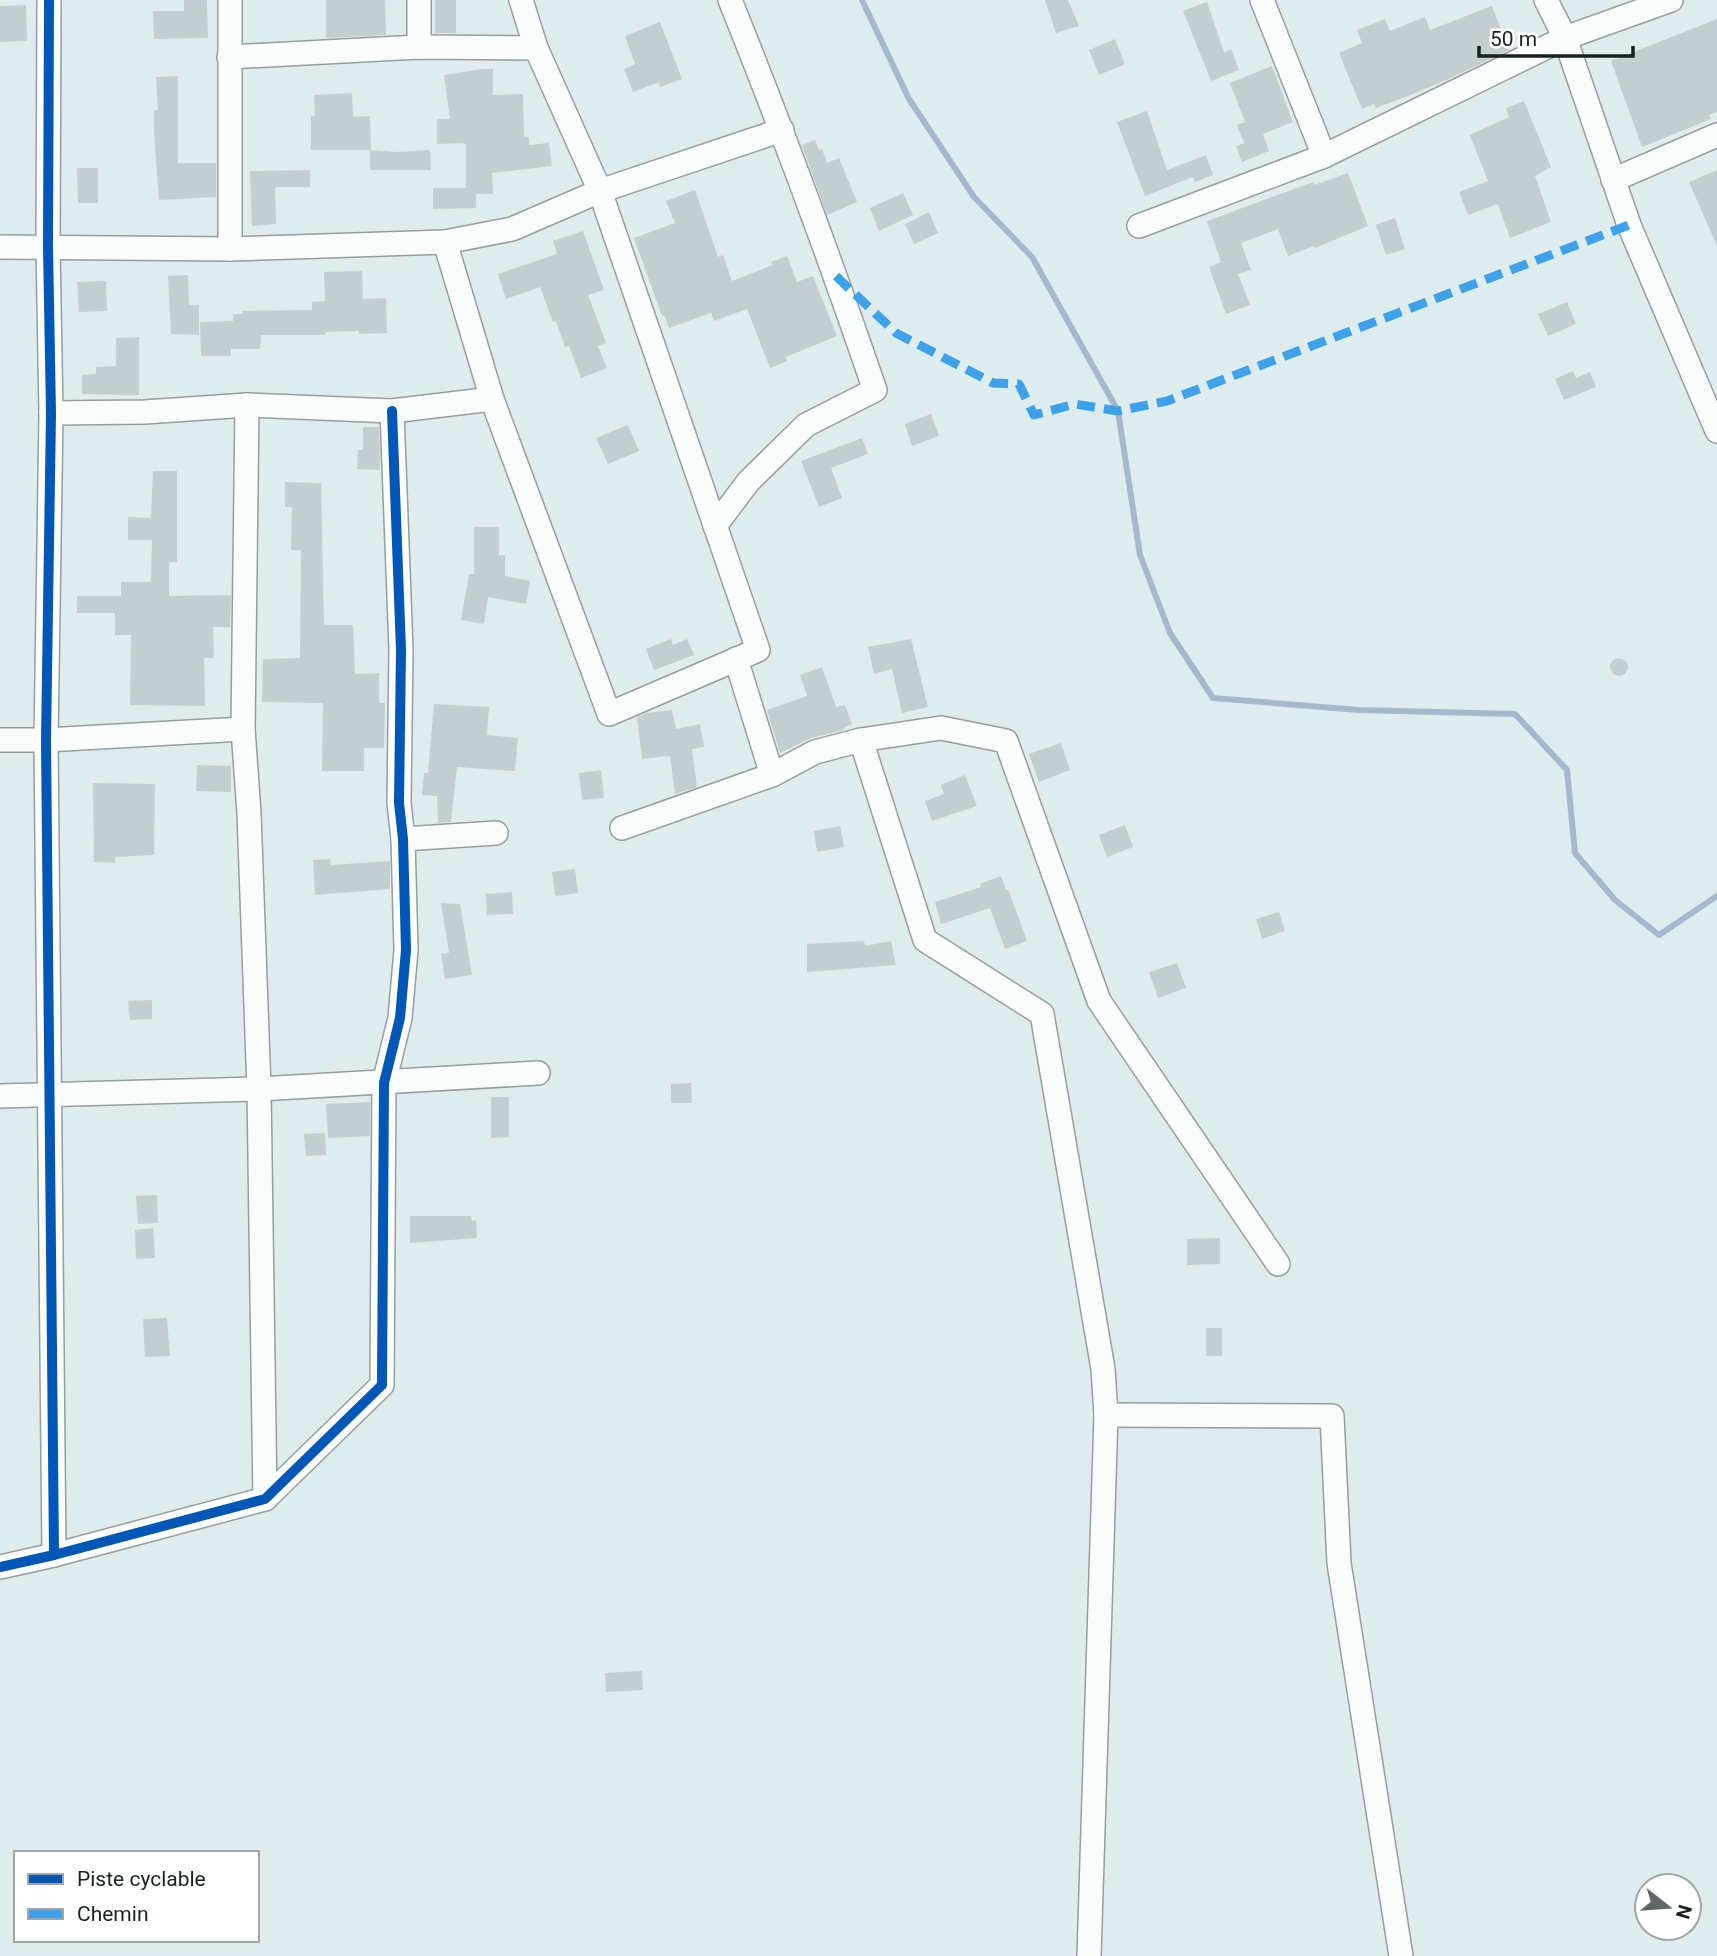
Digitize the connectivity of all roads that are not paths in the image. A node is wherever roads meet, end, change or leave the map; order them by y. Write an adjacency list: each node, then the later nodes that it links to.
1 (49, 0): 21 (street)
2 (230, 0): 12 (street)
3 (419, 0): 10 (street)
4 (521, 0): 11 (street)
5 (730, 0): 13 (street)
6 (1262, 0): 15 (street)
7 (1546, 0): 9 (street)
8 (1671, 0): 9 (street)
9 (1565, 38): 15 (street); 16 (street)
10 (419, 47): 11 (street); 12 (street)
11 (536, 48): 17 (street)
12 (229, 57): 22 (street)
13 (782, 130): 17 (street); 28 (street)
14 (1717, 135): 16 (street)
15 (1324, 156): 18 (street)
16 (1613, 180): 27 (street)
17 (600, 191): 19 (street); 28 (street)
18 (1139, 226)
19 (445, 242): 22 (street); 23 (street)
20 (0, 247): 21 (street)
21 (48, 247): 22 (street); 26 (street)
22 (230, 249)
23 (492, 399): 25 (street); 29 (street)
24 (247, 405): 25 (street); 26 (street); 30 (street)
25 (392, 411): 37 (street)
26 (51, 413): 32 (street)
27 (1717, 431)
28 (715, 526): 29 (street)
29 (736, 659): 34 (street)
30 (243, 729): 32 (street); 40 (street)
31 (0, 740): 32 (street)
32 (46, 740): 41 (street)
33 (861, 740): 34 (street); 43 (street); 44 (street)
34 (772, 775): 35 (street)
35 (622, 828)
36 (496, 833): 37 (street)
37 (403, 839): 39 (street)
38 (538, 1073): 39 (street)
39 (384, 1083): 40 (street); 45 (street)
40 (259, 1089): 41 (street); 45 (street)
41 (50, 1094): 42 (street); 46 (street)
42 (0, 1096)
43 (1278, 1264)
44 (1106, 1415): 48 (street); 49 (street)
45 (265, 1499): 46 (street)
46 (54, 1555): 47 (street)
47 (0, 1567)
48 (1089, 1956)
49 (1401, 1956)

